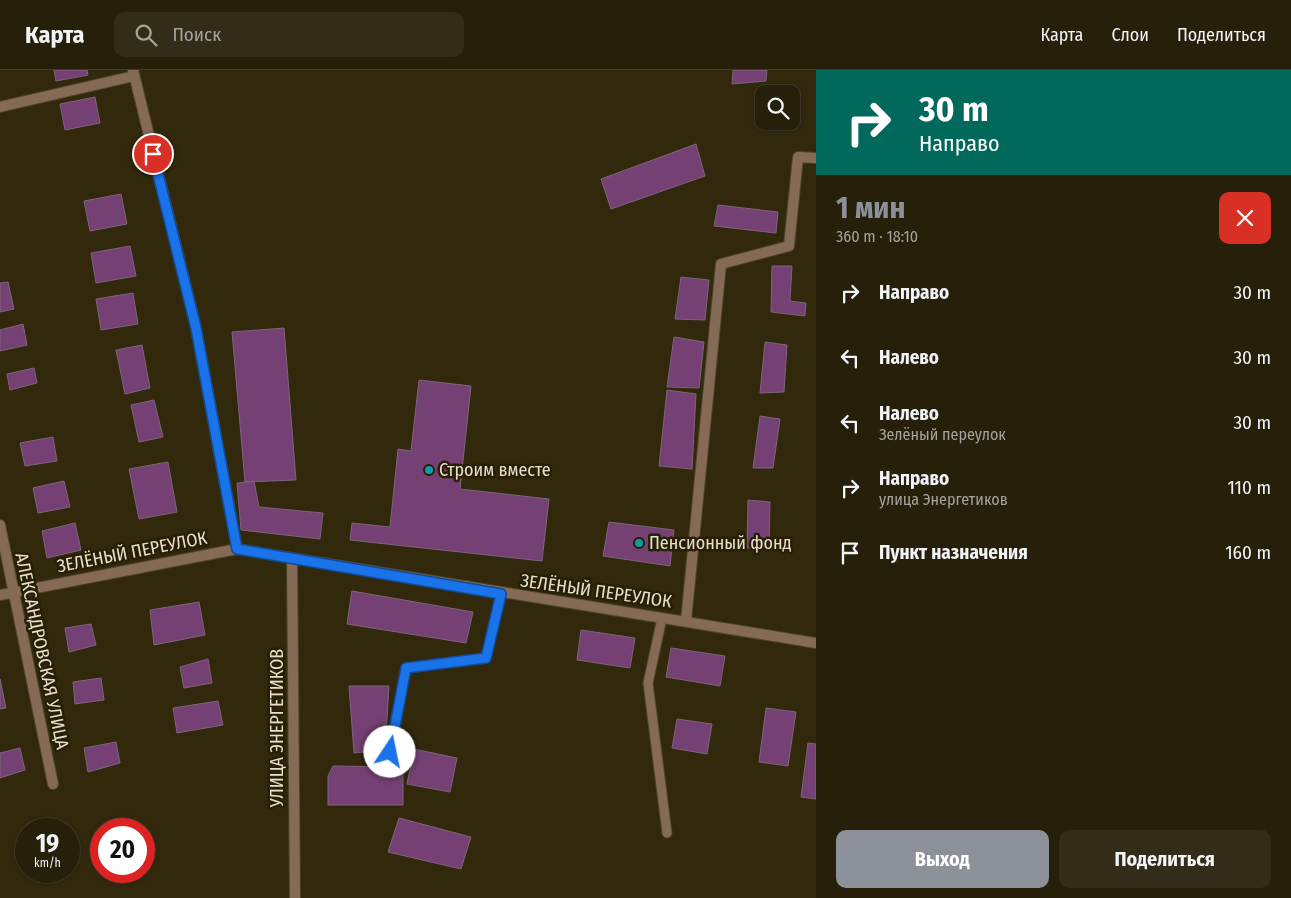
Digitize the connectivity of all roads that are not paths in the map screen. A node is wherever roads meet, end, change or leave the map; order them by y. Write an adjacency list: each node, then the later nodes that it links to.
1 (134, 73): 2 (street); 5 (street)
2 (0, 107)
3 (816, 158): 11 (street, ЗЕЛЁНЫЙ ПЕРЕУЛОК)
4 (0, 525): 7 (street, АЛЕКСАНДРОВСКАЯ УЛИЦА)
5 (237, 549): 6 (street, ЗЕЛЁНЫЙ ПЕРЕУЛОК); 7 (street, ЗЕЛЁНЫЙ ПЕРЕУЛОК)
6 (292, 558): 8 (street, ЗЕЛЁНЫЙ ПЕРЕУЛОК); 16 (street, УЛИЦА ЭНЕРГЕТИКОВ)
7 (14, 591): 9 (street, ЗЕЛЁНЫЙ ПЕРЕУЛОК); 14 (street, АЛЕКСАНДРОВСКАЯ УЛИЦА)
8 (501, 594): 10 (street, ЗЕЛЁНЫЙ ПЕРЕУЛОК); 13 (lane)
9 (0, 595)
10 (662, 618): 11 (street, ЗЕЛЁНЫЙ ПЕРЕУЛОК); 15 (lane)
11 (686, 621): 12 (street, ЗЕЛЁНЫЙ ПЕРЕУЛОК)
12 (816, 643)
13 (387, 769)
14 (53, 784)
15 (667, 833)
16 (295, 898)

